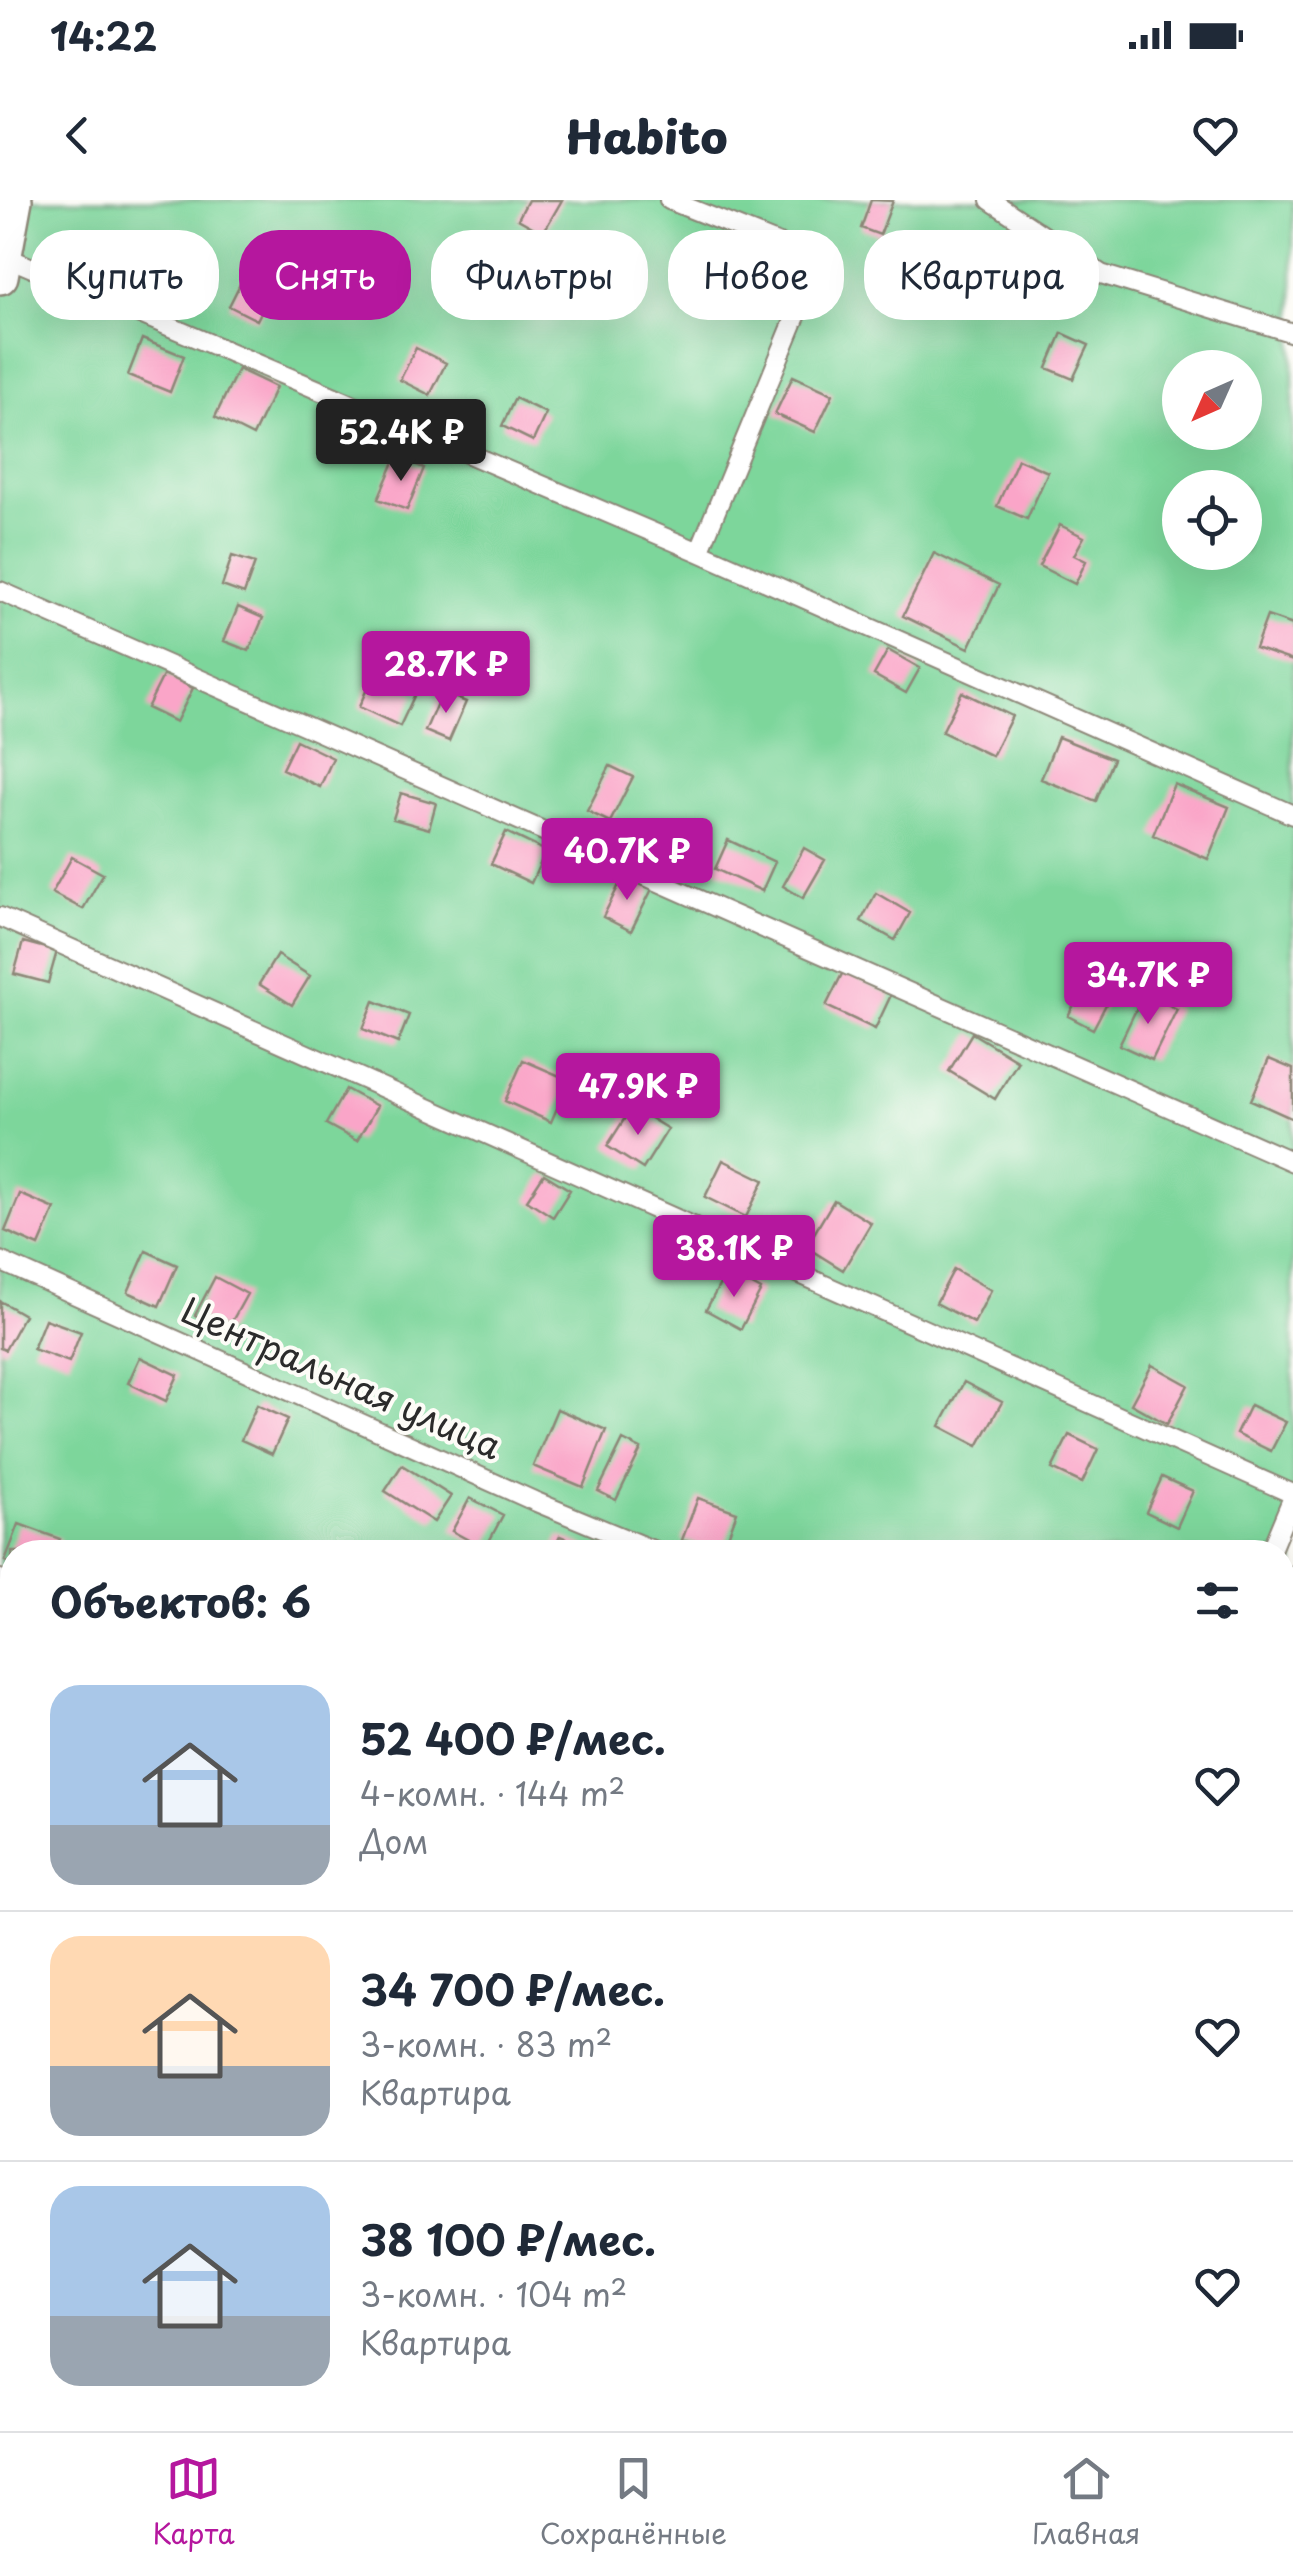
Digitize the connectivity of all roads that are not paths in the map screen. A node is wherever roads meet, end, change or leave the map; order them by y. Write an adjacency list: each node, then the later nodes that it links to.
1 (14, 200): 4 (street)
2 (669, 200): 6 (lane)
3 (990, 200): 5 (lane)
4 (2, 266): 6 (lane)
5 (1293, 333)
6 (699, 552): 8 (lane)
7 (0, 592): 10 (lane)
8 (1293, 814)
9 (0, 917): 12 (lane)
10 (1293, 1162)
11 (0, 1261): 13 (lane, Центральная улица)
12 (1293, 1496): 14 (lane)
13 (630, 1540)
14 (1275, 1540)

